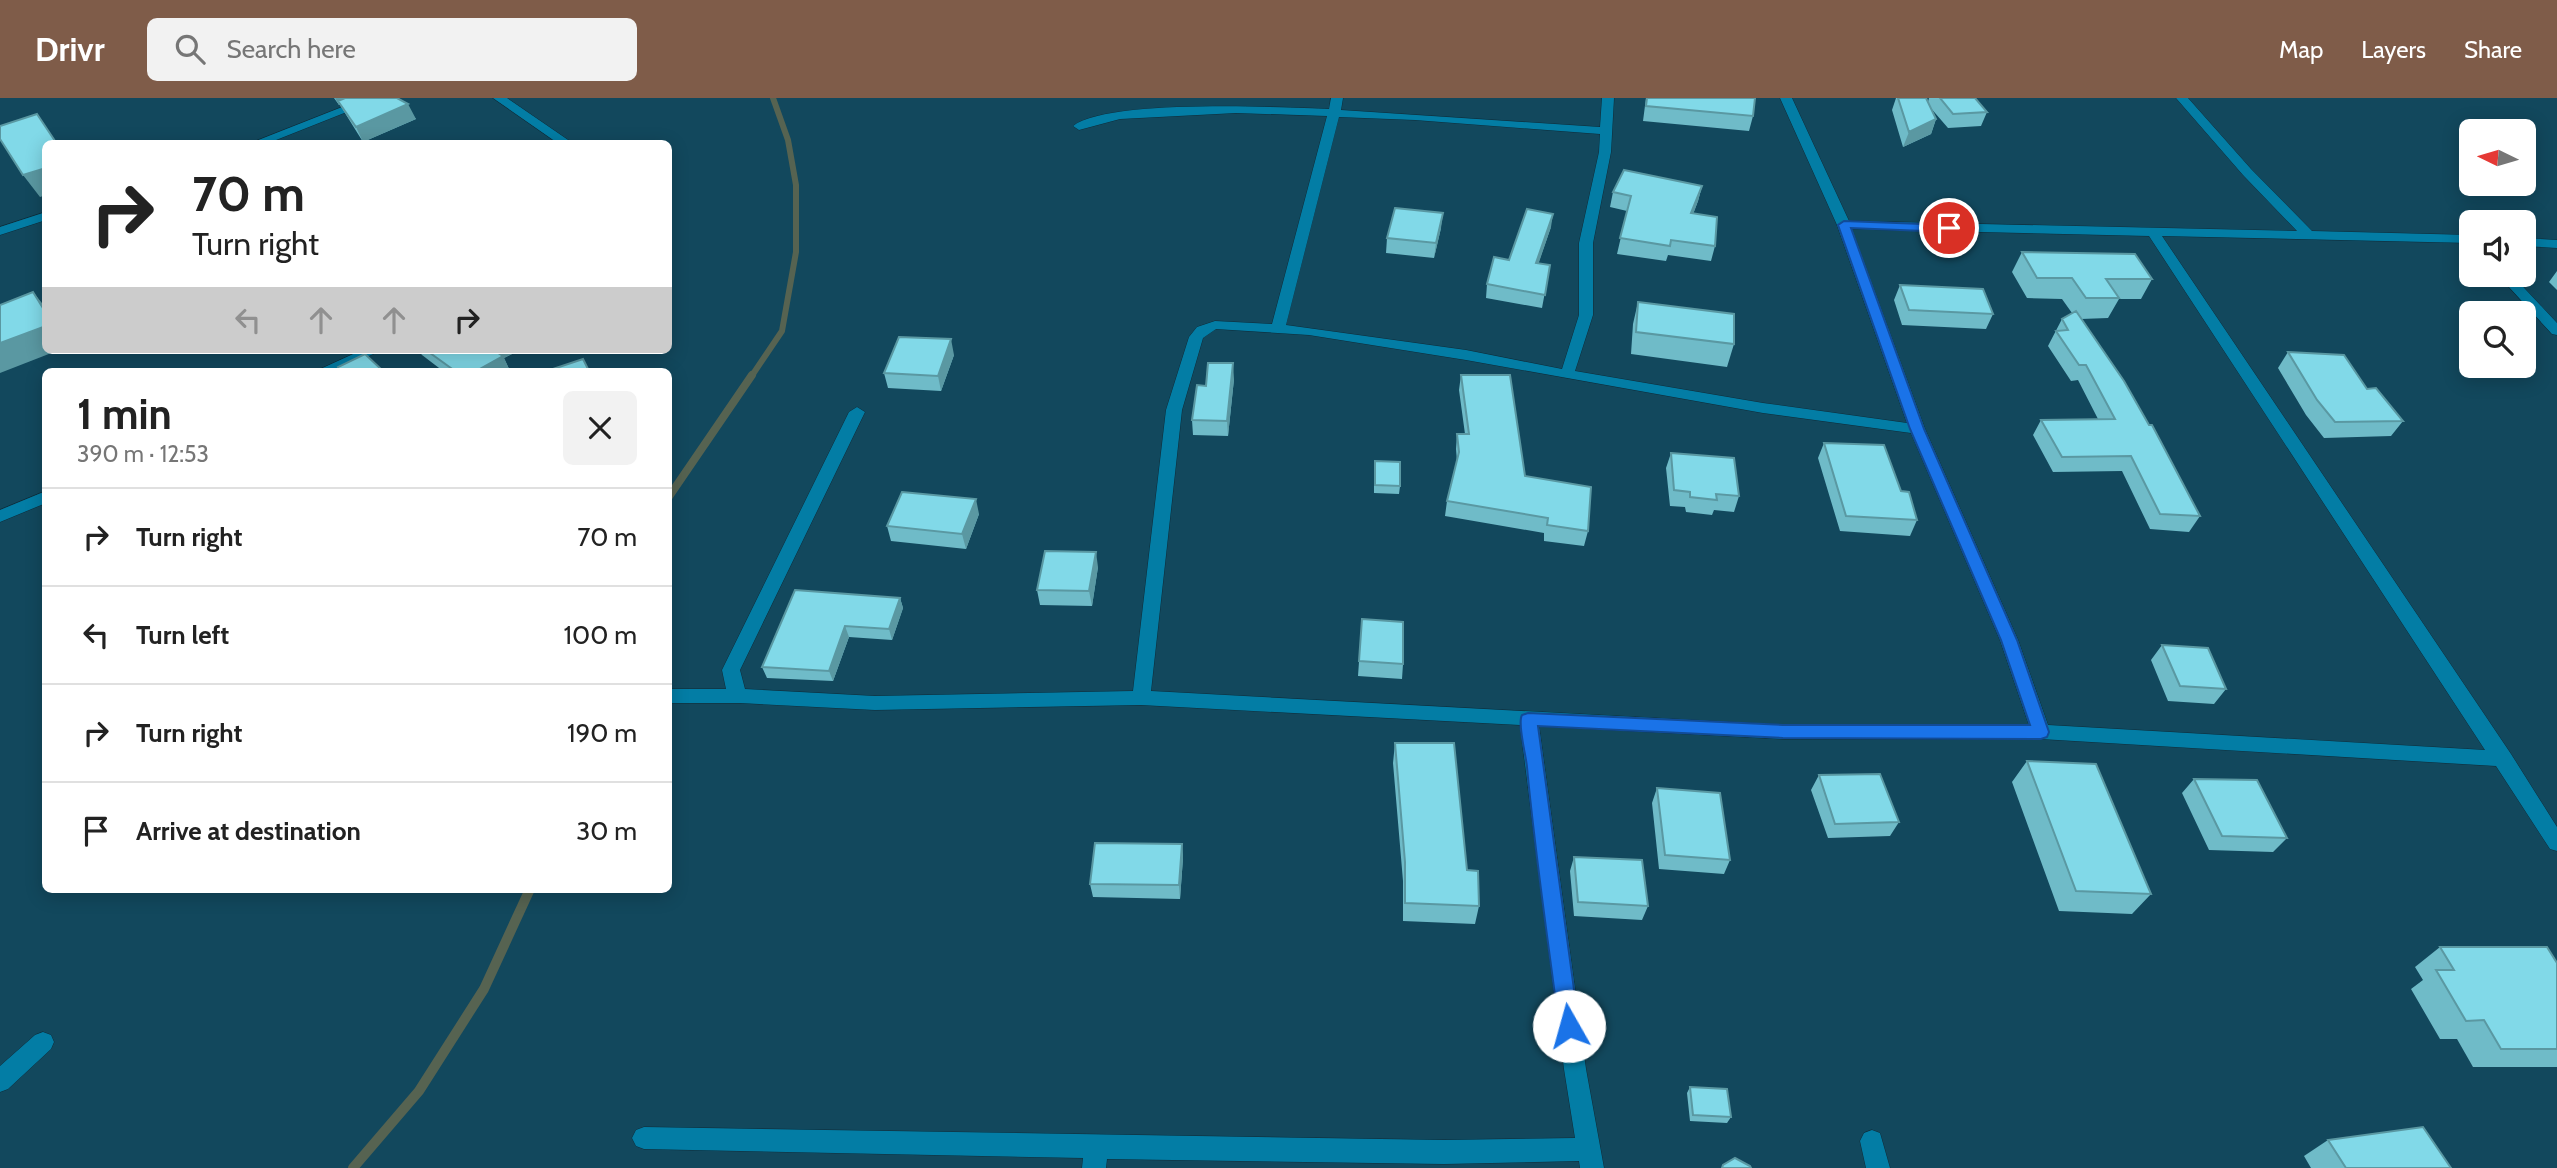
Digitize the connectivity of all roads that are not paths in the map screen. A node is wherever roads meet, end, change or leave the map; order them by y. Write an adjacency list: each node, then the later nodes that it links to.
1 (376, 98): 9 (street)
2 (499, 98): 10 (street)
3 (1608, 98): 8 (street)
4 (1786, 98): 12 (street)
5 (2182, 98): 15 (street)
6 (1336, 105): 7 (street); 8 (street); 20 (street)
7 (1079, 126)
8 (1606, 131): 24 (street)
9 (265, 140)
10 (562, 140)
11 (42, 217): 13 (street)
12 (1844, 225): 14 (street); 26 (street)
13 (0, 231)
14 (2154, 234): 15 (street); 34 (street)
15 (2308, 235): 16 (street)
16 (2459, 240)
17 (2536, 243): 18 (street)
18 (2557, 244)
19 (2516, 287): 21 (street)
20 (1278, 327): 24 (street); 31 (street)
21 (2557, 331)
22 (365, 354): 23 (street)
23 (330, 368)
24 (1567, 375): 26 (street)
25 (857, 412): 30 (street)
26 (1917, 429): 33 (street)
27 (42, 498): 28 (street)
28 (0, 516)
29 (672, 696): 30 (street)
30 (740, 696): 31 (street)
31 (1141, 698): 32 (street)
32 (1528, 719): 33 (street); 41 (street)
33 (2041, 732): 34 (street)
34 (2504, 759): 35 (street)
35 (2557, 843)
36 (43, 1042): 37 (street)
37 (0, 1082)
38 (644, 1138): 40 (street)
39 (1872, 1140): 42 (street)
40 (1095, 1157): 41 (street)
41 (1590, 1158)
42 (1878, 1168)

